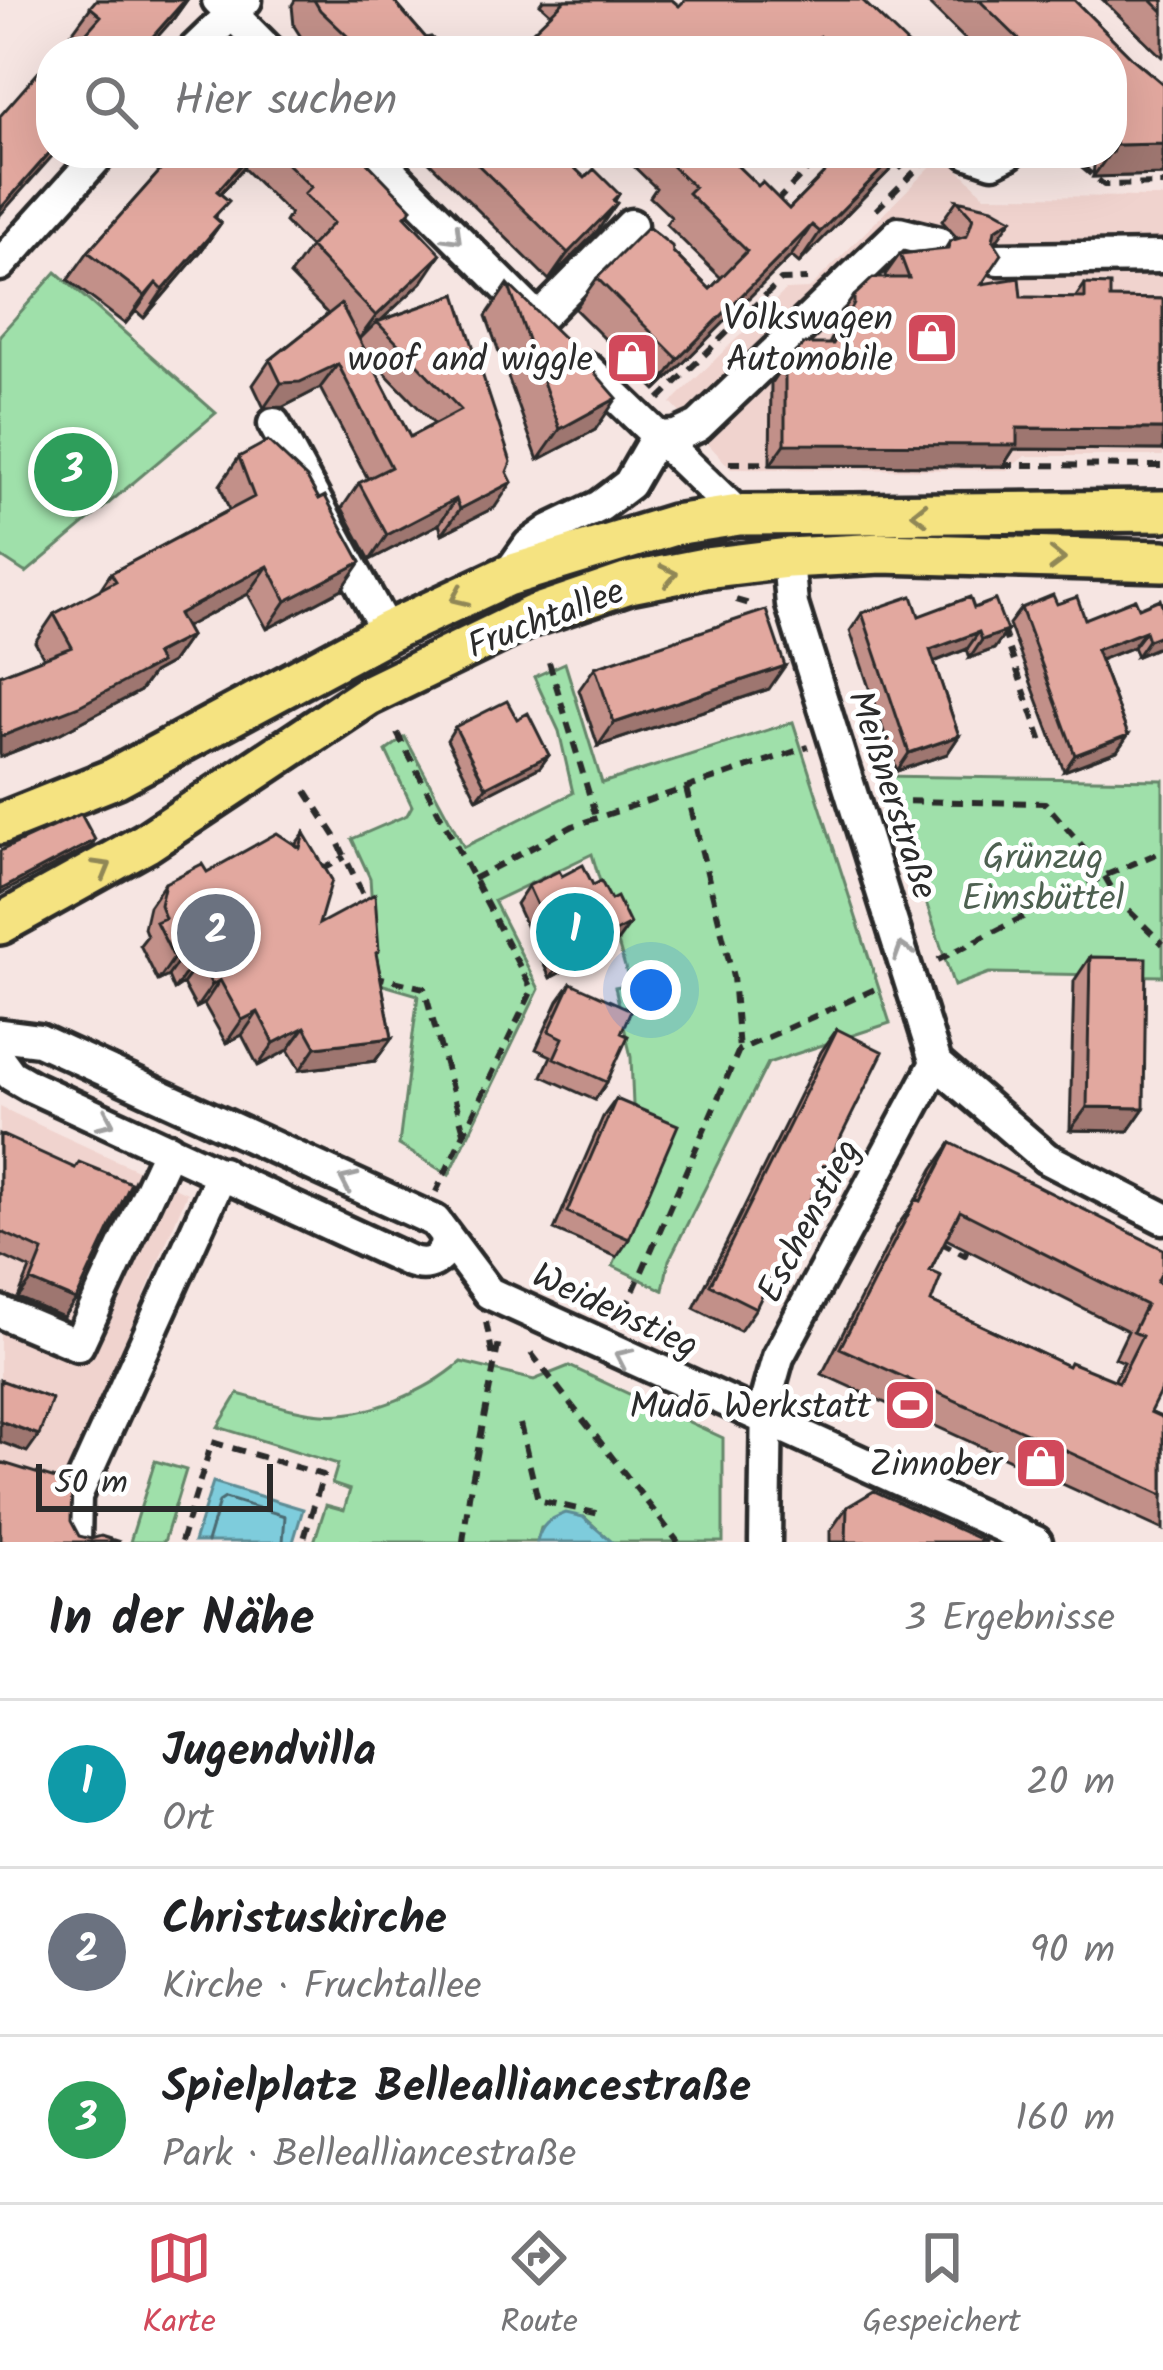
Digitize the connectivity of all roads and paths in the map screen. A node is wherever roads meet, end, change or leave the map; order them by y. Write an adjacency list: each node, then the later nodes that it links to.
1 (232, 4): 2 (street); 3 (street)
2 (205, 36)
3 (257, 36)
4 (87, 168): 17 (street)
5 (387, 168): 18 (street, one-way to 18)
6 (809, 168): 10 (path)
7 (918, 168): 11 (path)
8 (1084, 168): 9 (path)
9 (1163, 184)
10 (776, 202)
11 (869, 217)
12 (631, 225): 18 (street)
13 (939, 243): 21 (street)
14 (1163, 257): 15 (street)
15 (998, 259)
16 (822, 264): 19 (path)
17 (0, 265)
18 (555, 336): 21 (street)
19 (657, 401)
20 (274, 424): 32 (street)
21 (656, 437): 25 (street); 28 (street)
22 (714, 462): 23 (path)
23 (1163, 466)
24 (1163, 512): 25 (main road, Fruchtallee, one-way to 25)
25 (739, 515): 28 (main road, Fruchtallee)
26 (788, 558): 27 (main road, Fruchtallee, one-way to 27); 48 (main road, Fruchtallee, one-way to 26); 56 (street, Meißnerstraße, one-way to 26)
27 (1163, 561)
28 (507, 575): 32 (main road, Fruchtallee, one-way to 32)
29 (732, 599): 30 (path)
30 (756, 606)
31 (1001, 623): 35 (path)
32 (387, 632): 41 (main road, Fruchtallee)
33 (549, 662): 40 (path)
34 (397, 734): 46 (path)
35 (1042, 742)
36 (796, 750): 37 (path)
37 (686, 788): 40 (path); 54 (path)
38 (305, 791): 43 (path)
39 (888, 801): 45 (path)
40 (597, 820): 46 (path)
41 (0, 824)
42 (1163, 851): 45 (path)
43 (345, 857): 44 (path); 47 (path)
44 (316, 872)
45 (1104, 876): 49 (path); 51 (path)
46 (473, 879): 57 (path)
47 (368, 920)
48 (0, 924)
49 (1163, 944)
50 (372, 958): 57 (path)
51 (938, 960)
52 (884, 985): 54 (path)
53 (0, 1035): 63 (street, Weidenstieg, one-way to 53)
54 (739, 1051): 66 (path)
55 (0, 1060): 58 (street, one-way to 58)
56 (936, 1064): 61 (street); 71 (street, Eschenstieg)
57 (464, 1132): 60 (path)
58 (169, 1149): 59 (street); 67 (street)
59 (222, 1173): 63 (street); 74 (street)
60 (434, 1195)
61 (1163, 1218)
62 (929, 1237): 64 (path)
63 (446, 1239): 71 (street, Weidenstieg, one-way to 63)
64 (967, 1250)
65 (485, 1304): 70 (path)
66 (625, 1310)
67 (0, 1312)
68 (499, 1342): 70 (path)
69 (531, 1353): 78 (path)
70 (495, 1366): 77 (path)
71 (768, 1421): 79 (street, Eschenstieg); 80 (street, Weidenstieg)
72 (520, 1424): 73 (path)
73 (604, 1515)
74 (75, 1542)
75 (182, 1542): 76 (path)
76 (303, 1542)
77 (464, 1542)
78 (678, 1542)
79 (766, 1542)
80 (1036, 1542)

